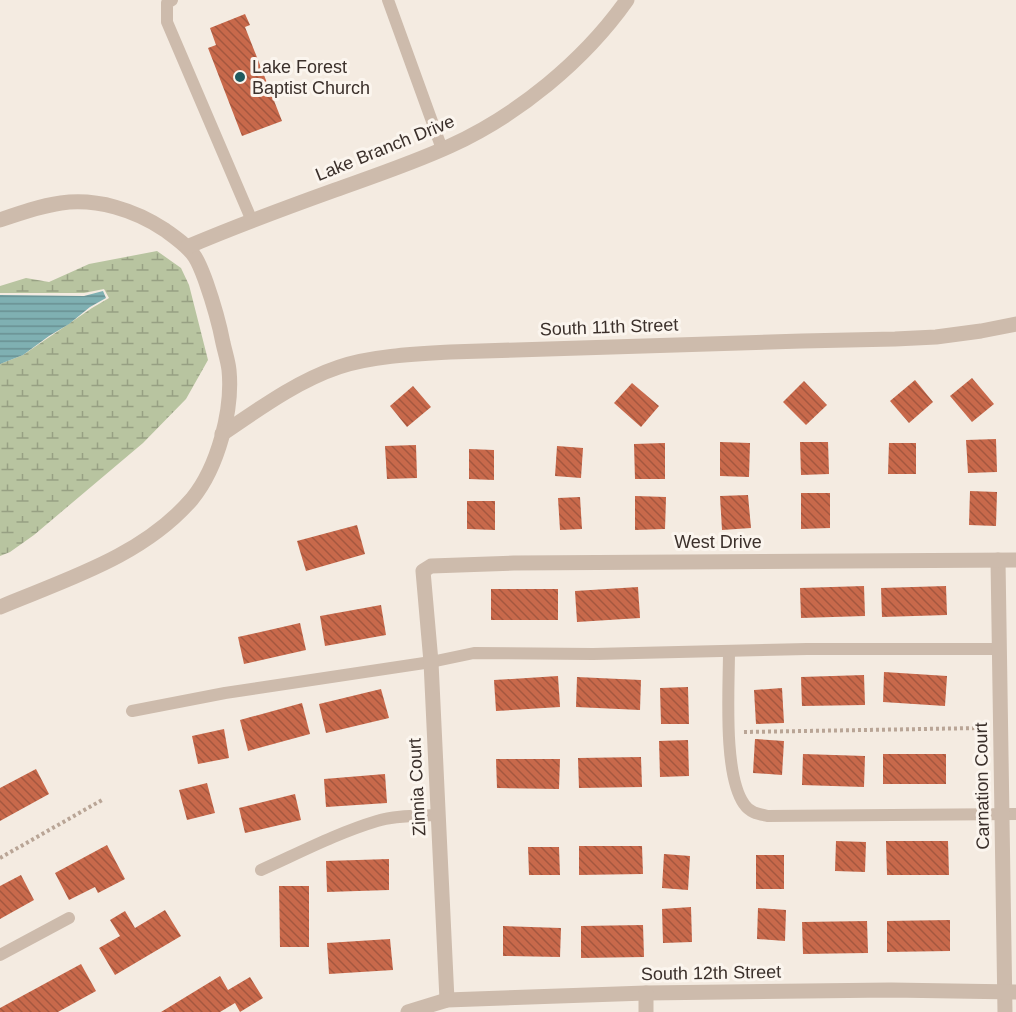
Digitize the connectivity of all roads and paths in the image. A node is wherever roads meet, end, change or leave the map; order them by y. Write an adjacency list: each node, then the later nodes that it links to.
1 (172, 0): 6 (lane)
2 (388, 0): 4 (lane)
3 (627, 0): 4 (street, Lake Branch Drive)
4 (442, 149): 6 (street, Lake Branch Drive)
5 (0, 220): 7 (street)
6 (252, 221): 7 (street, Lake Branch Drive)
7 (187, 248): 9 (street)
8 (1016, 324): 9 (street, South 11th Street)
9 (222, 435): 13 (street)
10 (998, 560): 11 (street, West Drive); 12 (street, West Drive); 14 (street, Carnation Court)
11 (1016, 560)
12 (423, 571): 16 (street, Zinnia Court)
13 (0, 607)
14 (999, 649): 15 (lane); 18 (street, Carnation Court)
15 (729, 651): 16 (lane); 19 (lane)
16 (431, 662): 17 (lane); 22 (street, Zinnia Court)
17 (132, 711)
18 (1001, 727): 19 (path); 21 (street, Carnation Court)
19 (729, 733): 21 (lane)
20 (102, 800): 23 (path)
21 (1009, 814): 27 (street, Carnation Court)
22 (437, 815): 24 (lane); 29 (street, Zinnia Court)
23 (0, 858)
24 (261, 870)
25 (69, 918): 26 (lane)
26 (0, 955)
27 (1010, 992): 28 (street, South 12th Street); 32 (street, Carnation Court)
28 (646, 993): 29 (street, South 12th Street); 31 (street)
29 (447, 1000): 30 (street, South 12th Street)
30 (408, 1012)
31 (646, 1012)
32 (1005, 1012)

